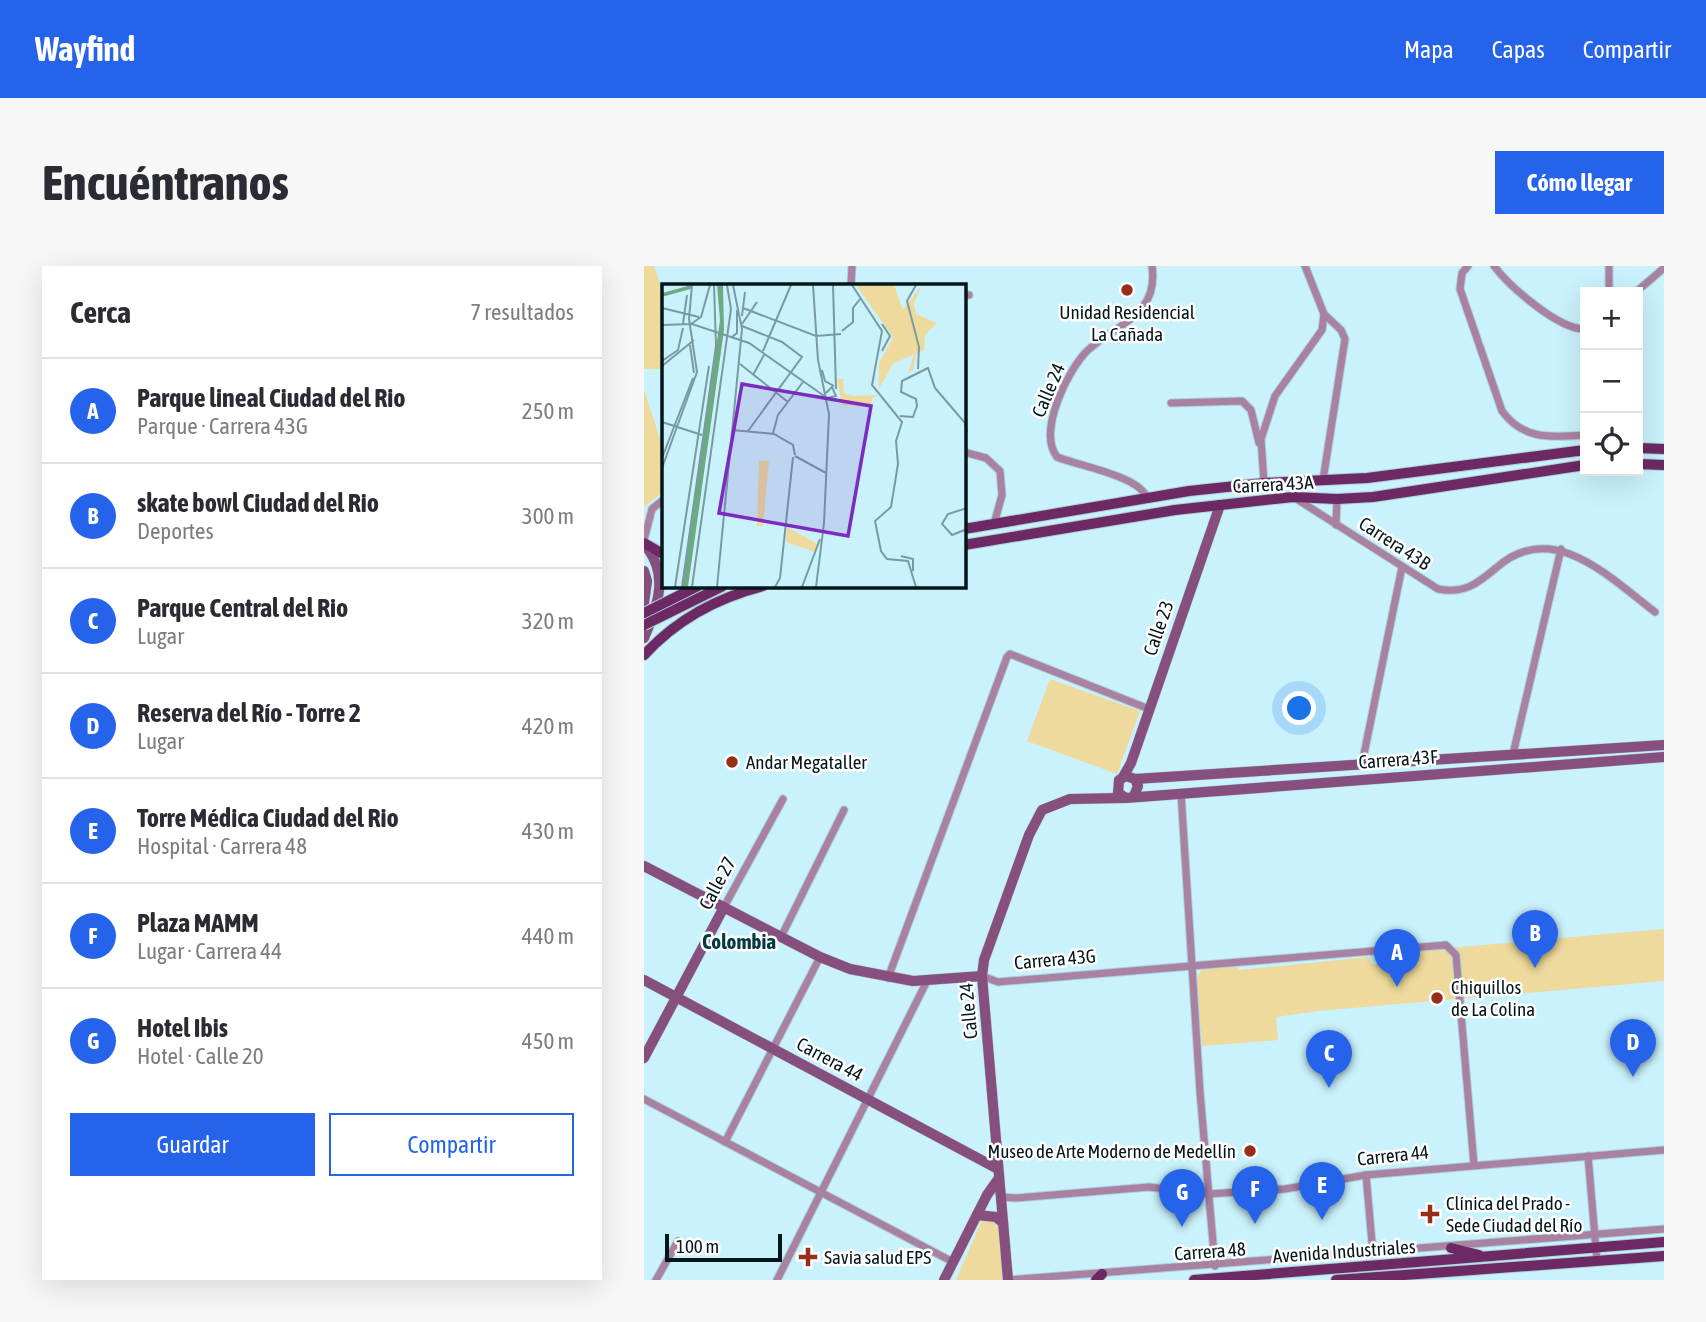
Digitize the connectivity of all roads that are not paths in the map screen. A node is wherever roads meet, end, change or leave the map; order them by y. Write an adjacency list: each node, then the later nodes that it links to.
1 (852, 266): 8 (street)
2 (1152, 266): 30 (street, Calle 24)
3 (1305, 266): 11 (street)
4 (1468, 266): 18 (street)
5 (1494, 266): 13 (street)
6 (1609, 266): 9 (street)
7 (1664, 268): 10 (street)
8 (850, 284)
9 (1609, 287)
10 (1642, 287)
11 (1324, 314): 12 (street); 14 (street)
12 (1334, 326): 14 (street); 27 (street)
13 (1580, 328)
14 (1322, 330): 17 (street)
15 (1171, 403): 16 (street)
16 (1253, 419): 17 (street); 19 (street)
17 (1265, 425): 19 (street)
18 (1580, 435)
19 (1260, 448): 28 (street)
20 (1643, 448): 21 (main road)
21 (1664, 449)
22 (1580, 451): 27 (main road, Carrera 43A)
23 (966, 453): 34 (street)
24 (1643, 464): 25 (main road)
25 (1662, 465)
26 (1580, 466): 31 (main road, Carrera 43A)
27 (1323, 480): 28 (main road, Carrera 43A)
28 (1264, 483): 30 (main road, Carrera 43A)
29 (1293, 496): 31 (main road, Carrera 43A); 33 (main road, Carrera 43A); 35 (street, Carrera 43B)
30 (1147, 498): 34 (main road, Carrera 43A)
31 (1337, 499): 35 (street, Carrera 43B)
32 (662, 501): 37 (street)
33 (1220, 505): 38 (main road, Carrera 43A); 52 (street, Calle 23)
34 (994, 524): 36 (main road, Carrera 43A)
35 (1335, 525): 41 (street, Carrera 43B)
36 (966, 529)
37 (644, 542): 40 (main road); 50 (street)
38 (966, 545)
39 (1561, 549): 41 (street, Carrera 43B); 47 (street); 54 (street)
40 (662, 553)
41 (1402, 567): 56 (street)
42 (644, 571): 46 (street)
43 (694, 588): 48 (main road, bridge)
44 (719, 588): 49 (main road, bridge)
45 (756, 588): 51 (main road)
46 (644, 603)
47 (1655, 612)
48 (644, 613)
49 (644, 625)
50 (644, 638)
51 (644, 655)
52 (1149, 709): 57 (street, Calle 23); 70 (street)
53 (1664, 745): 54 (street, Carrera 43F)
54 (1513, 754): 56 (street, Carrera 43F)
55 (1664, 757): 58 (street, Carrera 43F)
56 (1362, 764): 57 (street, Carrera 43F)
57 (1127, 779): 59 (street, Carrera 43F); 60 (street, Calle 23); 60 (street)
58 (1181, 793): 60 (street, Carrera 43F); 68 (street)
59 (1089, 797): 60 (street, Carrera 43F); 63 (street, Carrera 43F)
60 (1130, 797)
61 (783, 799): 65 (street, Calle 27)
62 (844, 810): 66 (street)
63 (1042, 810): 69 (street, Calle 24)
64 (644, 866): 65 (street, Carrera 43G)
65 (724, 907): 66 (street, Carrera 43G); 73 (street, Calle 27)
66 (781, 937): 67 (street, Carrera 43G)
67 (820, 957): 70 (street, Carrera 43G); 74 (street)
68 (1192, 965): 69 (street, Carrera 43G); 81 (street, Carrera 43G); 85 (street)
69 (982, 976): 72 (street, Carrera 43G); 82 (street, Calle 24)
70 (887, 978): 72 (street, Carrera 43G)
71 (644, 980): 73 (street, Carrera 44)
72 (927, 981): 77 (street)
73 (677, 997): 74 (street, Carrera 44); 75 (street, Calle 27)
74 (774, 1049): 77 (street, Carrera 44); 78 (street)
75 (644, 1058)
76 (644, 1099): 78 (street)
77 (869, 1100): 82 (street, Carrera 44); 84 (street)
78 (725, 1142): 84 (street)
79 (1664, 1150): 80 (street, Carrera 44)
80 (1588, 1156): 81 (street, Carrera 44); 90 (street)
81 (1474, 1165): 83 (street, Carrera 44)
82 (999, 1174): 86 (street, Calle 24); 87 (street)
83 (1366, 1175): 85 (street, Carrera 44); 95 (street)
84 (821, 1192): 99 (street); 103 (street)
85 (1209, 1194): 86 (street, Carrera 44); 100 (street)
86 (1001, 1197): 88 (street, Calle 24)
87 (977, 1215): 88 (street); 99 (street)
88 (1003, 1223): 105 (street, Calle 24)
89 (1664, 1229): 90 (street, Carrera 48)
90 (1595, 1234): 93 (street, Carrera 48); 94 (street)
91 (678, 1241): 102 (street)
92 (1664, 1242): 94 (main road, Avenida Industriales)
93 (1451, 1248): 95 (street, Carrera 48); 97 (main road)
94 (1596, 1248): 97 (main road, Avenida Industriales); 98 (street)
95 (1373, 1254): 100 (street, Carrera 48)
96 (1664, 1256): 98 (main road, Avenida Industriales)
97 (1489, 1257): 106 (main road, Avenida Industriales)
98 (1597, 1261): 107 (main road, Avenida Industriales)
99 (953, 1262): 104 (street)
100 (1215, 1266): 101 (street, Carrera 48)
101 (1099, 1277): 105 (street, Carrera 48)
102 (656, 1280)
103 (776, 1280)
104 (944, 1280)
105 (1008, 1280)
106 (1194, 1280)
107 (1336, 1280)

